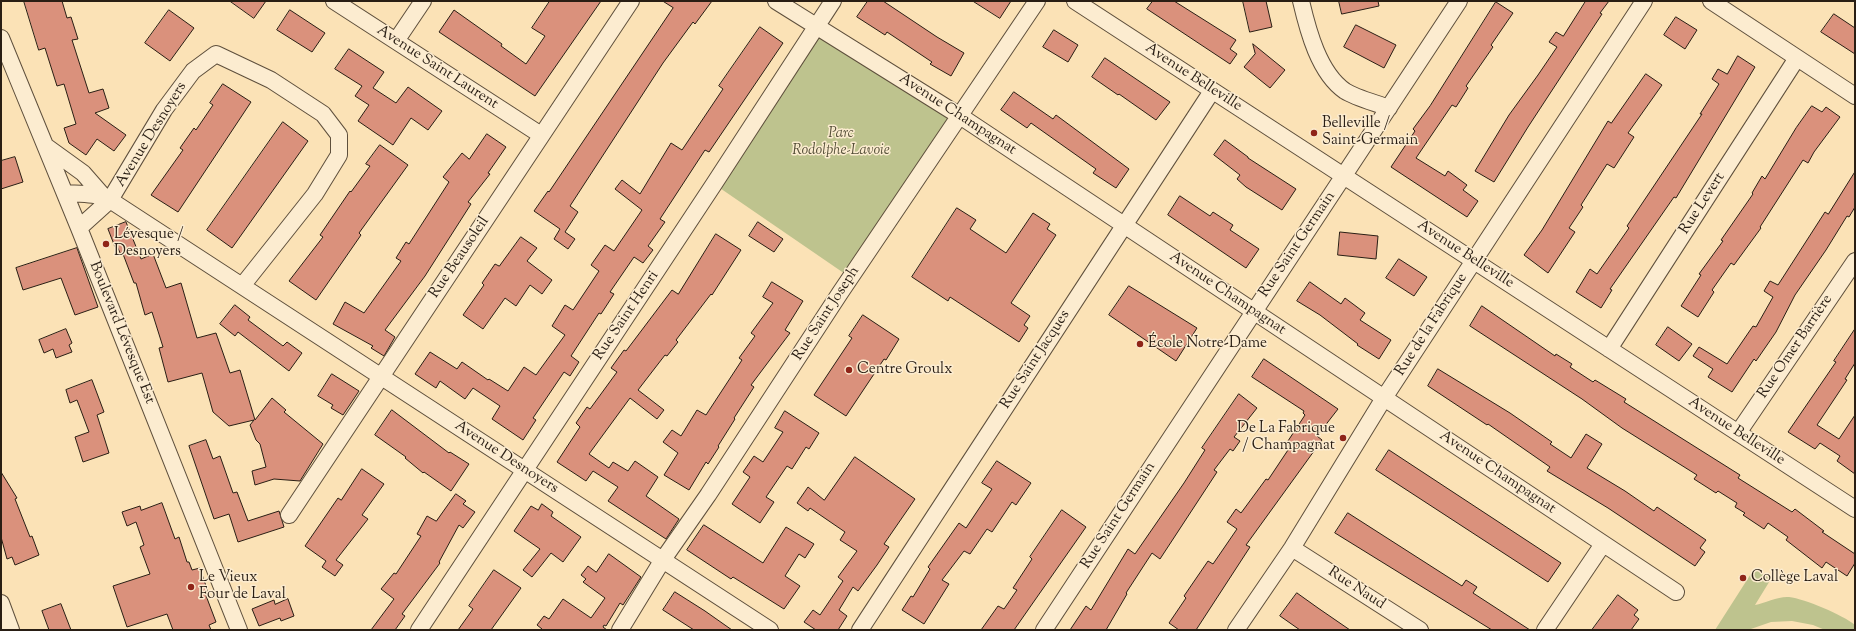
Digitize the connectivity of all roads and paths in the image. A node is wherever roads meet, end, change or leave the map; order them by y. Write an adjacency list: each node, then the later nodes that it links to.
1 (334, 1): 14 (street, Avenue Saint Laurent)
2 (423, 1): 14 (street)
3 (631, 1): 20 (street, Rue Beausoleil)
4 (776, 1): 12 (street, Avenue Champagnat)
5 (833, 1): 12 (street, Rue Saint Henri)
6 (1037, 1): 19 (street, Rue Saint Joseph)
7 (1075, 1): 16 (street, Avenue Belleville)
8 (1301, 1): 18 (street)
9 (1459, 1): 18 (street, Rue Saint Germain)
10 (1644, 1): 27 (street, Rue de la Fabrique)
11 (1710, 1): 15 (street)
12 (816, 26): 19 (street, Avenue Champagnat); 35 (street, Rue Saint Henri)
13 (1, 38): 21 (street, Boulevard Lévesque Est)
14 (396, 41): 20 (street, Avenue Saint Laurent)
15 (1797, 58): 17 (street); 31 (street, Rue Levert)
16 (1212, 91): 22 (street, Avenue Belleville); 25 (street, Rue Saint Jacques)
17 (1855, 96)
18 (1389, 108): 22 (street, Rue Saint Germain)
19 (960, 116): 25 (street, Avenue Champagnat); 40 (street, Rue Saint Joseph)
20 (541, 136): 32 (street, Rue Beausoleil)
21 (47, 147): 23 (street, Boulevard Lévesque Est); 24 (street)
22 (1344, 177): 27 (street, Avenue Belleville); 30 (street, Rue Saint Germain)
23 (65, 192): 24 (street, Avenue Desnoyers); 26 (street, Boulevard Lévesque Est)
24 (107, 199): 26 (street); 29 (street, Avenue Desnoyers); 29 (street, Avenue Desnoyers)
25 (1124, 225): 30 (street, Avenue Champagnat); 48 (street, Rue Saint Jacques)
26 (80, 228): 44 (street, Boulevard Lévesque Est)
27 (1474, 261): 31 (street, Avenue Belleville); 33 (street, Rue de la Fabrique)
28 (1855, 261): 34 (street, Rue Omer Barrière)
29 (242, 286): 32 (street, Avenue Desnoyers)
30 (1254, 312): 33 (street, Avenue Champagnat); 49 (street, Rue Saint Germain)
31 (1609, 350): 34 (street, Avenue Belleville)
32 (381, 376): 35 (street, Avenue Desnoyers); 37 (street, Rue Beausoleil)
33 (1384, 398): 38 (street, Avenue Champagnat); 39 (street, Rue de la Fabrique)
34 (1738, 433): 36 (street, Avenue Belleville)
35 (525, 470): 40 (street, Avenue Desnoyers); 45 (street, Rue Saint Henri)
36 (1855, 509)
37 (289, 515)
38 (1603, 544): 41 (street, Avenue Champagnat); 52 (street)
39 (1292, 548): 50 (street, Rue de la Fabrique); 51 (street, Rue Naud)
40 (662, 561): 46 (street, Rue Saint Joseph); 47 (street, Avenue Desnoyers)
41 (1676, 592)
42 (1, 603): 43 (street)
43 (11, 630)
44 (239, 630)
45 (419, 630)
46 (620, 630)
47 (770, 630)
48 (860, 630)
49 (1044, 630)
50 (1236, 630)
51 (1420, 630)
52 (1545, 630)

